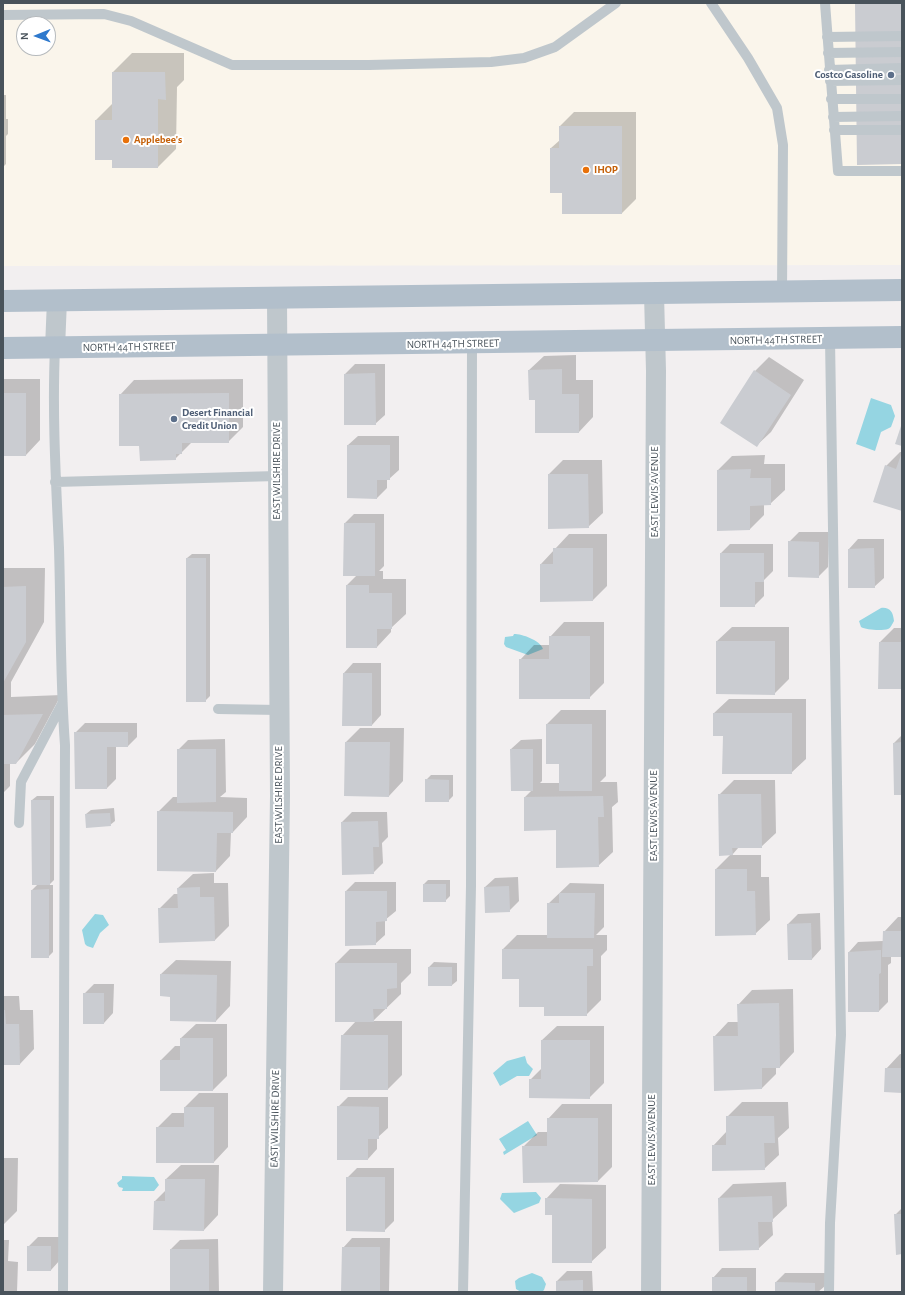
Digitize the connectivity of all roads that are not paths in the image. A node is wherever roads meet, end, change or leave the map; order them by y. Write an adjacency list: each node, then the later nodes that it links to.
1 (616, 3): 4 (lane)
2 (711, 3): 21 (lane)
3 (825, 3): 6 (lane)
4 (3, 15)
5 (902, 36): 6 (lane)
6 (827, 37): 8 (lane)
7 (902, 52): 8 (lane)
8 (828, 53): 10 (lane)
9 (902, 68): 10 (lane)
10 (829, 70): 12 (lane)
11 (902, 80): 12 (lane)
12 (830, 81): 13 (lane)
13 (831, 99): 14 (lane); 16 (lane)
14 (902, 99)
15 (902, 116): 16 (lane)
16 (833, 117): 17 (lane)
17 (834, 130): 18 (lane); 19 (lane)
18 (902, 130)
19 (902, 171)
20 (902, 290): 21 (main road)
21 (782, 292): 22 (main road)
22 (654, 294): 23 (main road); 28 (street, EAST LEWIS AVENUE)
23 (277, 298): 24 (main road); 30 (street, EAST WILSHIRE DRIVE)
24 (57, 300): 25 (main road); 32 (street)
25 (3, 301)
26 (902, 337): 27 (main road, NORTH 44TH STREET)
27 (830, 339): 28 (main road, NORTH 44TH STREET); 43 (lane)
28 (655, 341): 29 (main road, NORTH 44TH STREET); 42 (street, EAST LEWIS AVENUE)
29 (472, 344): 30 (main road, NORTH 44TH STREET); 41 (lane)
30 (276, 345): 32 (main road, NORTH 44TH STREET); 33 (street, EAST WILSHIRE DRIVE)
31 (3, 348): 32 (main road, NORTH 44TH STREET)
32 (55, 348): 34 (lane)
33 (277, 476): 34 (lane); 37 (street, EAST WILSHIRE DRIVE)
34 (55, 482): 35 (lane)
35 (62, 704): 38 (lane); 39 (lane)
36 (218, 709): 37 (lane)
37 (279, 710): 40 (street, EAST WILSHIRE DRIVE)
38 (18, 823)
39 (63, 1292)
40 (273, 1292)
41 (463, 1292)
42 (651, 1292)
43 (829, 1292)

